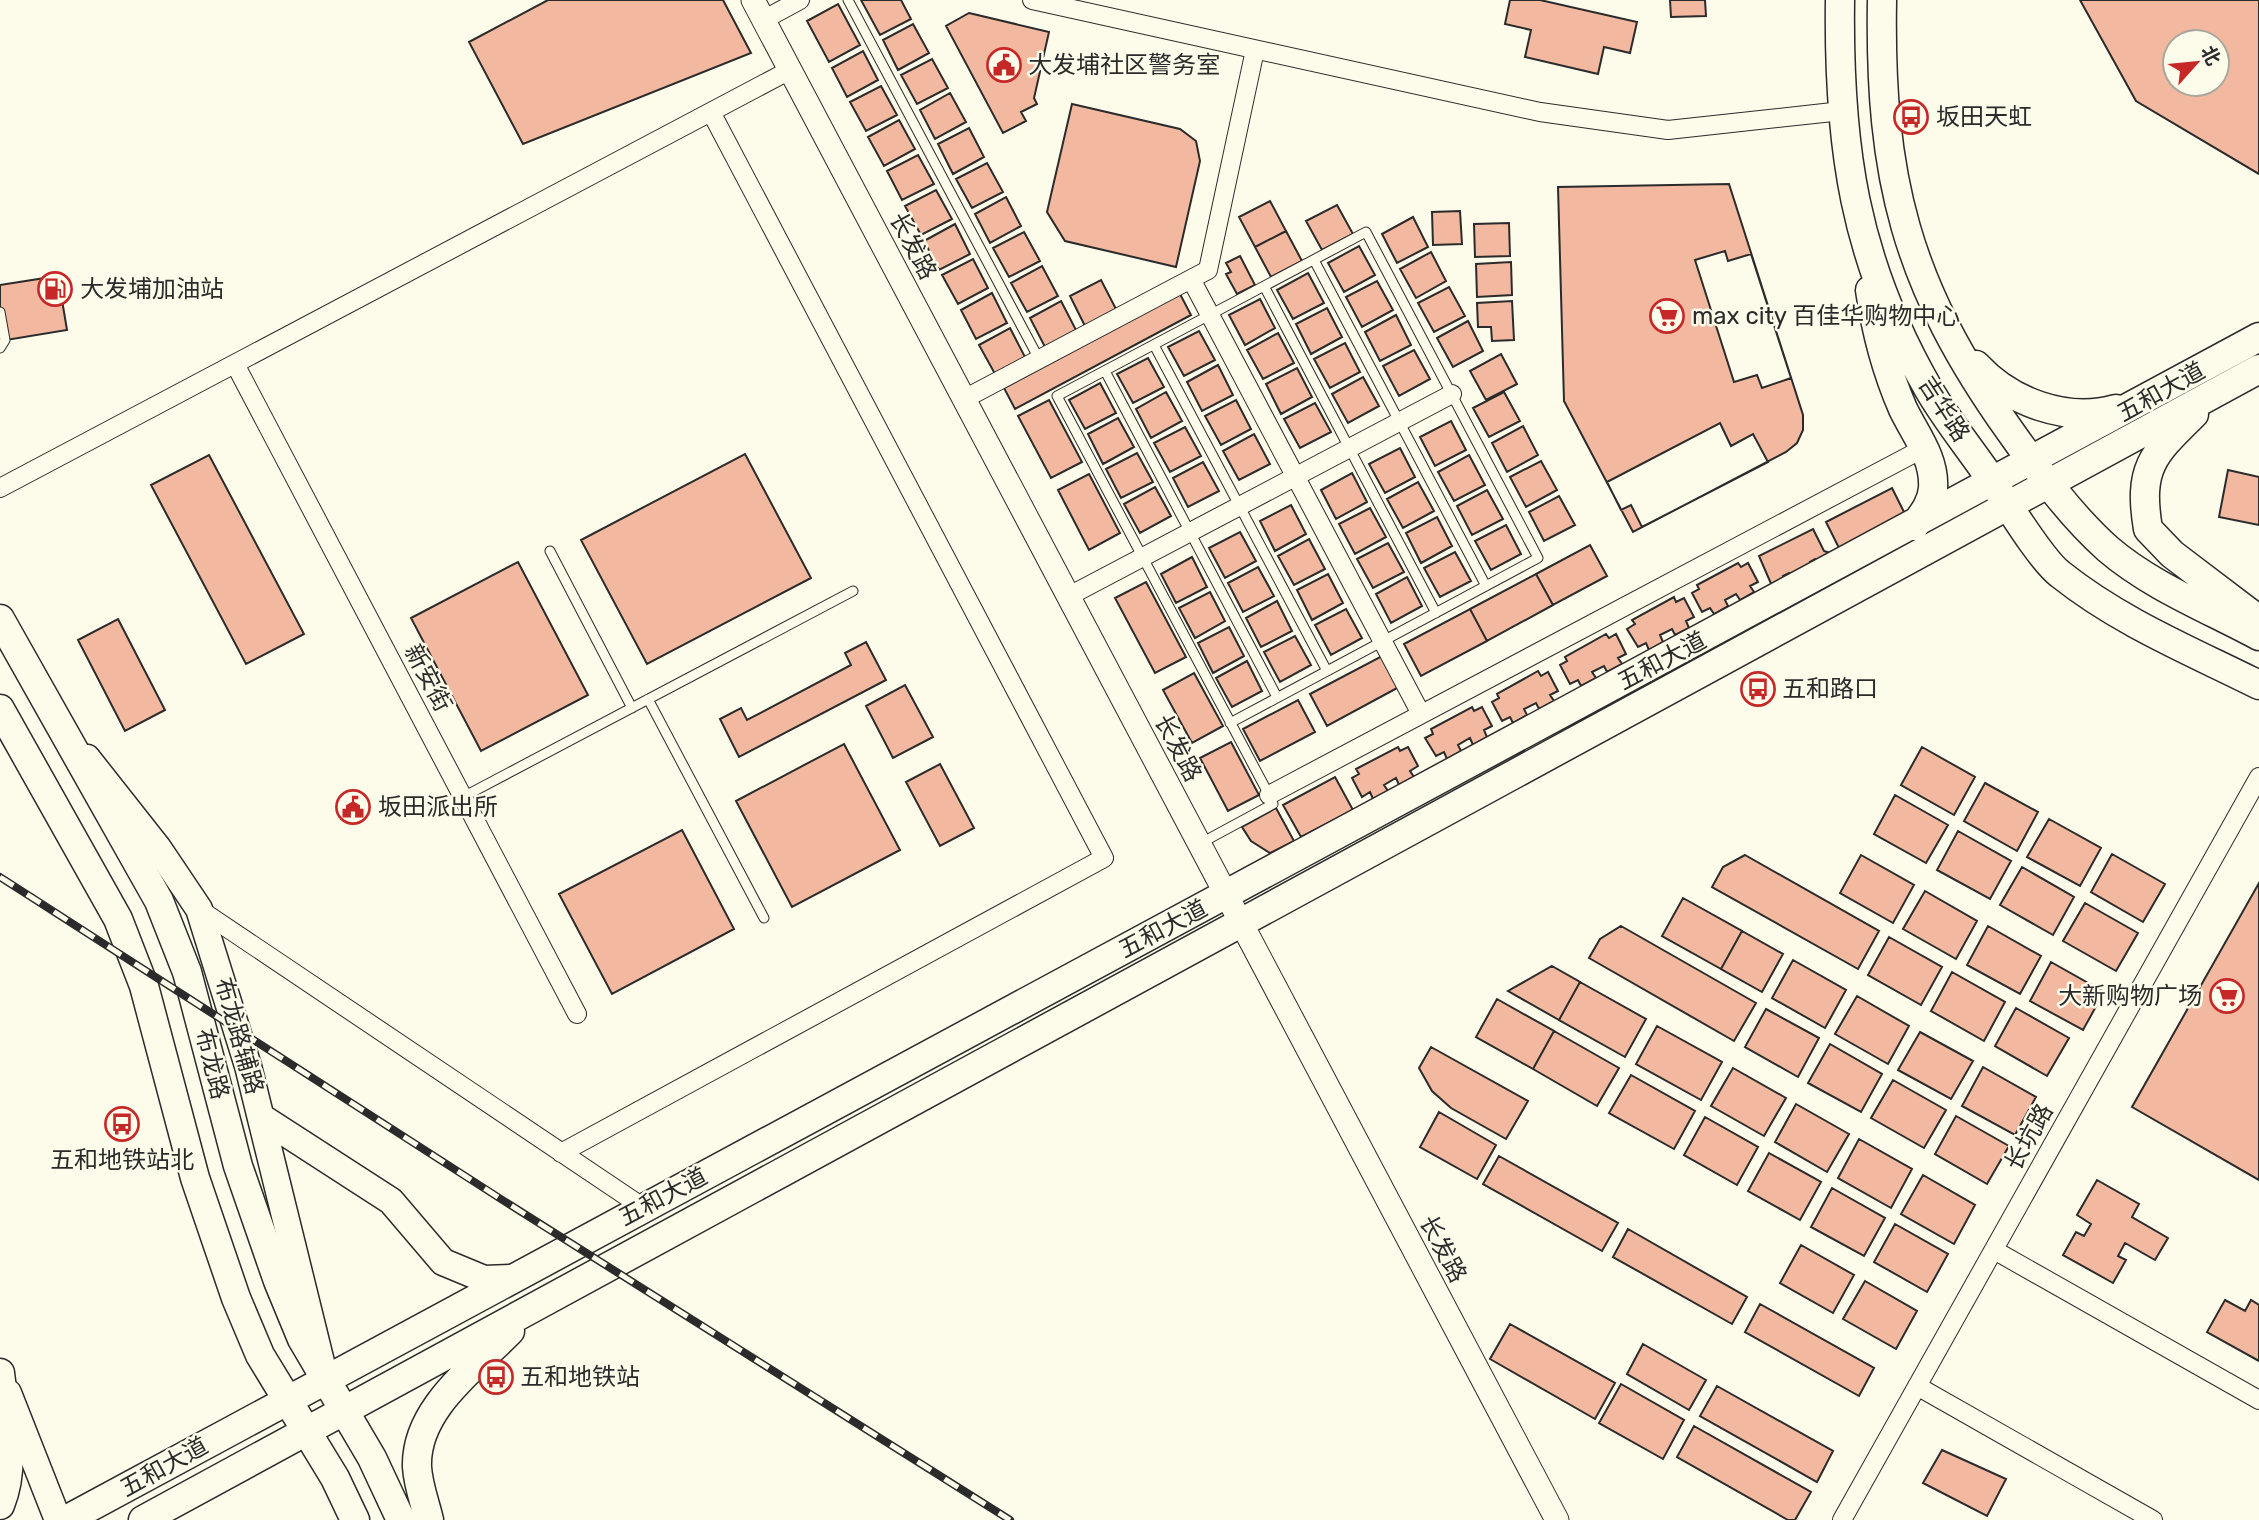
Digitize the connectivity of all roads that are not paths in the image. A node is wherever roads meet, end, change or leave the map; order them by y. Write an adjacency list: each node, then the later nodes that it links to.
1 (800, 0): 6 (street)
2 (848, 0): 21 (lane)
3 (1032, 0): 7 (street)
4 (1840, 0): 9 (main road, 吉华路)
5 (1882, 0): 17 (main road, 吉华路)
6 (758, 10): 8 (street, 长发路)
7 (1255, 50): 9 (street); 13 (street)
8 (790, 71): 10 (street); 27 (street, 长发路)
9 (1842, 111): 11 (main road, 吉华路)
10 (711, 112): 22 (street); 68 (street)
11 (1863, 238): 31 (main road); 35 (main road, 吉华路)
12 (1314, 260): 14 (lane); 26 (lane); 29 (lane)
13 (1191, 279): 16 (street); 21 (street)
14 (1264, 286): 16 (lane); 30 (lane)
15 (0, 312): 20 (lane)
16 (1210, 315): 19 (lane); 33 (street)
17 (1949, 336): 28 (main road); 32 (main road, 吉华路)
18 (2259, 337): 28 (main road, 五和大道)
19 (1154, 345): 24 (lane); 36 (lane)
20 (0, 348)
21 (1039, 359): 27 (street)
22 (235, 364): 34 (street); 60 (street, 新安街)
23 (2259, 369): 25 (main road, 五和大道)
24 (1105, 371): 38 (lane); 40 (lane)
25 (2215, 393): 32 (main road, 五和大道); 46 (main road)
26 (1452, 394): 29 (street); 41 (lane)
27 (964, 399): 43 (street, 长发路)
28 (2146, 400): 32 (main road, 五和大道)
29 (1399, 422): 30 (street); 41 (lane)
30 (1350, 448): 33 (street); 44 (lane)
31 (1924, 448): 37 (main road); 55 (street)
32 (2039, 473): 35 (main road, 五和大道); 47 (main road, 吉华路)
33 (1295, 477): 36 (street); 48 (street)
34 (0, 488)
35 (2001, 494): 37 (main road, 五和大道); 50 (main road, 吉华路); 65 (main road, 五和大道)
36 (1240, 506): 38 (street); 49 (lane)
37 (1914, 526): 62 (main road, 五和大道)
38 (1190, 533): 40 (street); 51 (lane)
39 (550, 551): 53 (lane)
40 (1143, 557): 43 (street); 56 (lane)
41 (1486, 586): 44 (lane)
42 (853, 591): 52 (lane)
43 (1069, 596): 61 (street, 长发路)
44 (1436, 612): 48 (lane)
45 (0, 618): 57 (main road, 布龙路)
46 (2259, 620)
47 (2259, 636)
48 (1382, 641): 49 (lane); 55 (street)
49 (1326, 671): 51 (lane)
50 (2259, 685)
51 (1277, 697): 56 (lane)
52 (648, 699): 53 (lane); 64 (lane)
53 (632, 708): 60 (lane)
54 (0, 709): 76 (main road, 布龙路)
55 (1421, 715): 59 (street)
56 (1230, 723): 59 (lane)
57 (65, 733): 63 (main road, 布龙路辅路); 74 (main road, 布龙路)
58 (2259, 777): 70 (street, 长坑路)
59 (1269, 795): 61 (lane)
60 (463, 797): 66 (street, 新安街)
61 (1199, 844): 62 (street, 长发路)
62 (1227, 895): 65 (street, 长发路); 69 (main road, 五和大道)
63 (199, 909): 67 (main road, 布龙路辅路); 68 (street)
64 (764, 918)
65 (1241, 923): 72 (main road, 五和大道); 87 (street, 长发路)
66 (577, 1014)
67 (261, 1117): 71 (main road); 74 (main road, 布龙路辅路)
68 (561, 1153): 69 (street)
69 (643, 1208): 71 (main road, 五和大道)
70 (1994, 1250): 75 (street, 长坑路); 77 (street)
71 (513, 1278): 74 (main road, 五和大道)
72 (528, 1311): 78 (main road, 五和大道); 86 (main road)
73 (0, 1372): 80 (main road); 81 (main road)
74 (326, 1379): 76 (main road, 五和大道); 78 (main road, 布龙路)
75 (1917, 1386): 88 (street, 长坑路); 89 (street)
76 (287, 1400): 79 (main road, 布龙路); 82 (main road, 五和大道)
77 (2259, 1400)
78 (345, 1411): 79 (main road, 五和大道); 85 (main road, 布龙路)
79 (307, 1432): 83 (main road, 五和大道); 84 (main road, 布龙路)
80 (0, 1505)
81 (58, 1520)
82 (66, 1520)
83 (143, 1520)
84 (355, 1520)
85 (401, 1520)
86 (429, 1520)
87 (1557, 1520)
88 (1842, 1520)
89 (2153, 1520)

